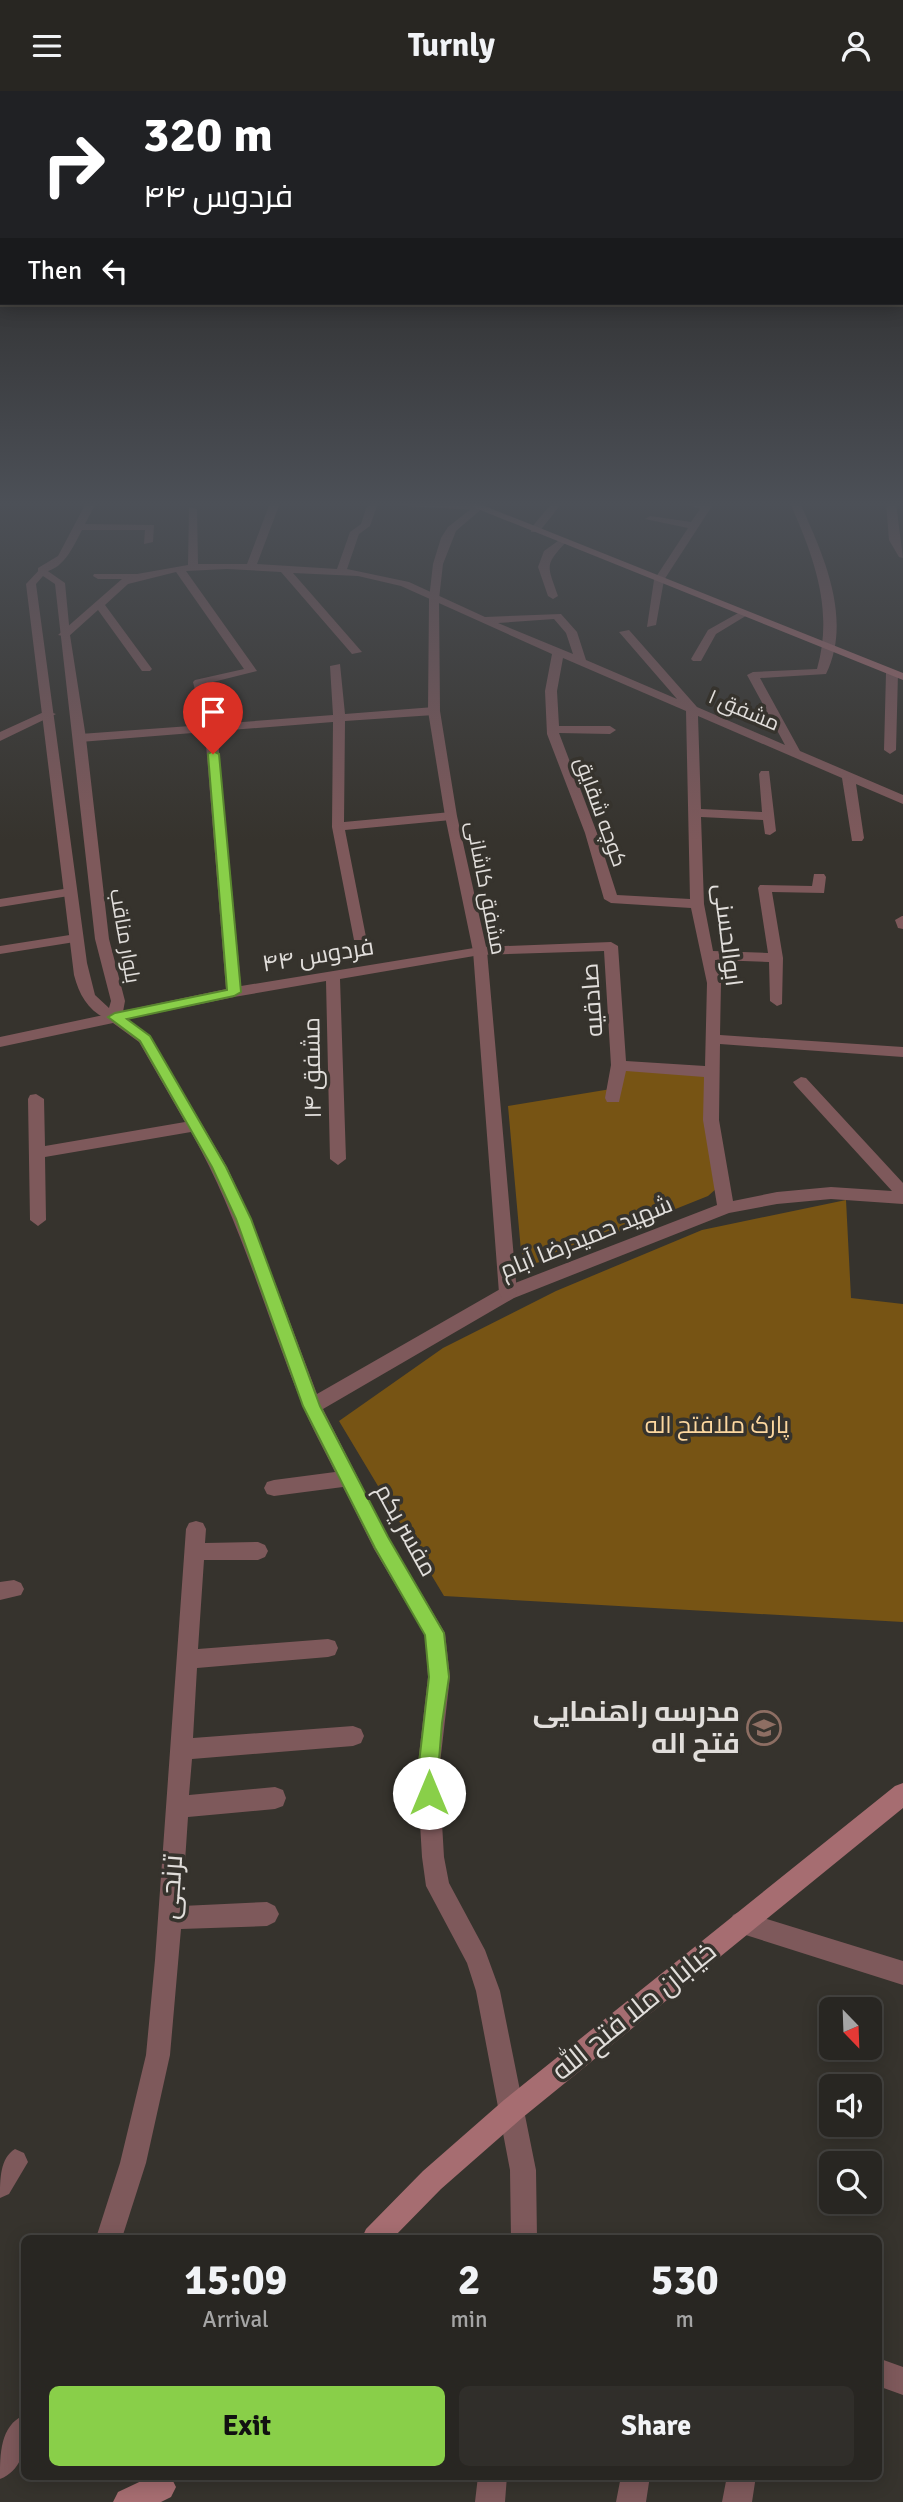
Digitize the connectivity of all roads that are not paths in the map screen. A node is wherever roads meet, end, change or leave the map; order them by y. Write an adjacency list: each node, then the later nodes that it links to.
1 (36, 616): 27 (street, بلوار مناقب)
2 (63, 616): 16 (street, بلوار مناقب)
3 (86, 616): 16 (street, مشفق ۱)
4 (107, 616): 23 (street)
5 (212, 616): 29 (street)
6 (324, 616): 18 (street)
7 (434, 616): 26 (street, مشفق کاشانی)
8 (473, 616): 13 (street, مشفق ۱)
9 (653, 616): 14 (street)
10 (741, 616): 20 (street)
11 (748, 616): 17 (main road)
12 (828, 616): 17 (street)
13 (484, 620): 19 (street, مشفق ۱); 21 (street)
14 (651, 625)
15 (625, 632): 25 (street)
16 (64, 635): 33 (street, بلوار مناقب)
17 (831, 648): 24 (main road); 35 (street)
18 (356, 652)
19 (558, 652): 21 (street, مشفق ۱); 30 (street, کوچه شقایق)
20 (697, 659)
21 (581, 662): 25 (street, مشفق ۱)
22 (335, 666): 28 (street)
23 (146, 669)
24 (897, 675): 34 (street)
25 (692, 709): 35 (street, مشفق ۱); 39 (street, ابوالحسنی)
26 (433, 711): 28 (street); 40 (street, مشفق کاشانی)
27 (50, 715): 32 (street); 46 (street, بلوار مناقب)
28 (340, 719): 29 (street); 42 (street)
29 (211, 728): 33 (street); 56 (street)
30 (552, 729): 31 (street); 48 (street, کوچه شقایق)
31 (610, 730)
32 (0, 737)
33 (80, 738): 58 (street, بلوار مناقب)
34 (890, 750)
35 (794, 751): 37 (street, مشفق ۱)
36 (765, 774): 41 (street)
37 (848, 775): 38 (street, مشفق ۱); 44 (street)
38 (903, 800)
39 (696, 813): 41 (street); 48 (street, ابوالحسنی)
40 (450, 816): 42 (street); 52 (street, مشفق کاشانی)
41 (768, 816): 43 (street)
42 (338, 827): 49 (street)
43 (769, 831)
44 (857, 838)
45 (819, 877): 54 (street)
46 (70, 892): 47 (street); 50 (street, بلوار مناقب)
47 (0, 904)
48 (698, 904): 53 (street, ابوالحسنی)
49 (359, 937)
50 (76, 938): 51 (street); 58 (street, بلوار مناقب)
51 (0, 950)
52 (480, 951): 55 (street, فردوس ۴۴); 62 (street, صادقیه); 74 (street, مشفق کاشانی)
53 (706, 955): 54 (street); 59 (street, ابوالحسنی)
54 (776, 958): 57 (street)
55 (333, 976): 56 (street, فردوس ۴۴); 69 (street, مشفق ۱۴)
56 (234, 992): 58 (street, فردوس ۴۴)
57 (777, 1001)
58 (115, 1017): 60 (street, فردوس ۴۴); 67 (street, مفسر یکم)
59 (712, 1039): 61 (street); 63 (street, ابوالحسنی)
60 (0, 1042)
61 (903, 1052)
62 (619, 1065): 63 (street); 65 (street, صادقیه)
63 (711, 1072): 72 (street, ابوالحسنی)
64 (802, 1082): 70 (street)
65 (613, 1098)
66 (36, 1099): 68 (street)
67 (196, 1126): 68 (street); 75 (street, مفسر یکم)
68 (37, 1153): 73 (street)
69 (338, 1159)
70 (903, 1193)
71 (903, 1198): 72 (street, شهید حمیدرضا آبام)
72 (726, 1208): 74 (street, شهید حمیدرضا آبام)
73 (38, 1220)
74 (508, 1293): 75 (street, شهید حمیدرضا آبام)
75 (312, 1406): 76 (street, مفسر یکم)
76 (348, 1478): 77 (street); 90 (street, مفسر یکم)
77 (274, 1488)
78 (258, 1551): 80 (street, ترنجی)
79 (328, 1648): 80 (street)
80 (187, 1659): 82 (street, ترنجی)
81 (353, 1736): 82 (street)
82 (181, 1749): 85 (street, ترنجی)
83 (903, 1794): 88 (main road, خیابان ملا فتح الله)
84 (275, 1798): 85 (street)
85 (177, 1807): 87 (street, ترنجی)
86 (267, 1915): 87 (street)
87 (168, 1918): 93 (street, ترنجی)
88 (741, 1923): 89 (street); 90 (main road, خیابان ملا فتح الله)
89 (903, 1973)
90 (513, 2109): 94 (main road, خیابان ملا فتح الله); 95 (street, مفسر یکم)
91 (15, 2162): 92 (street)
92 (0, 2185)
93 (110, 2235)
94 (378, 2235)
95 (530, 2235)
96 (882, 2373): 97 (street)
97 (903, 2381)
98 (21, 2434): 99 (street)
99 (0, 2465)
100 (493, 2480): 105 (street)
101 (635, 2480): 106 (street)
102 (741, 2480): 107 (street)
103 (159, 2492): 104 (main road)
104 (128, 2502)
105 (490, 2502)
106 (631, 2502)
107 (737, 2502)

